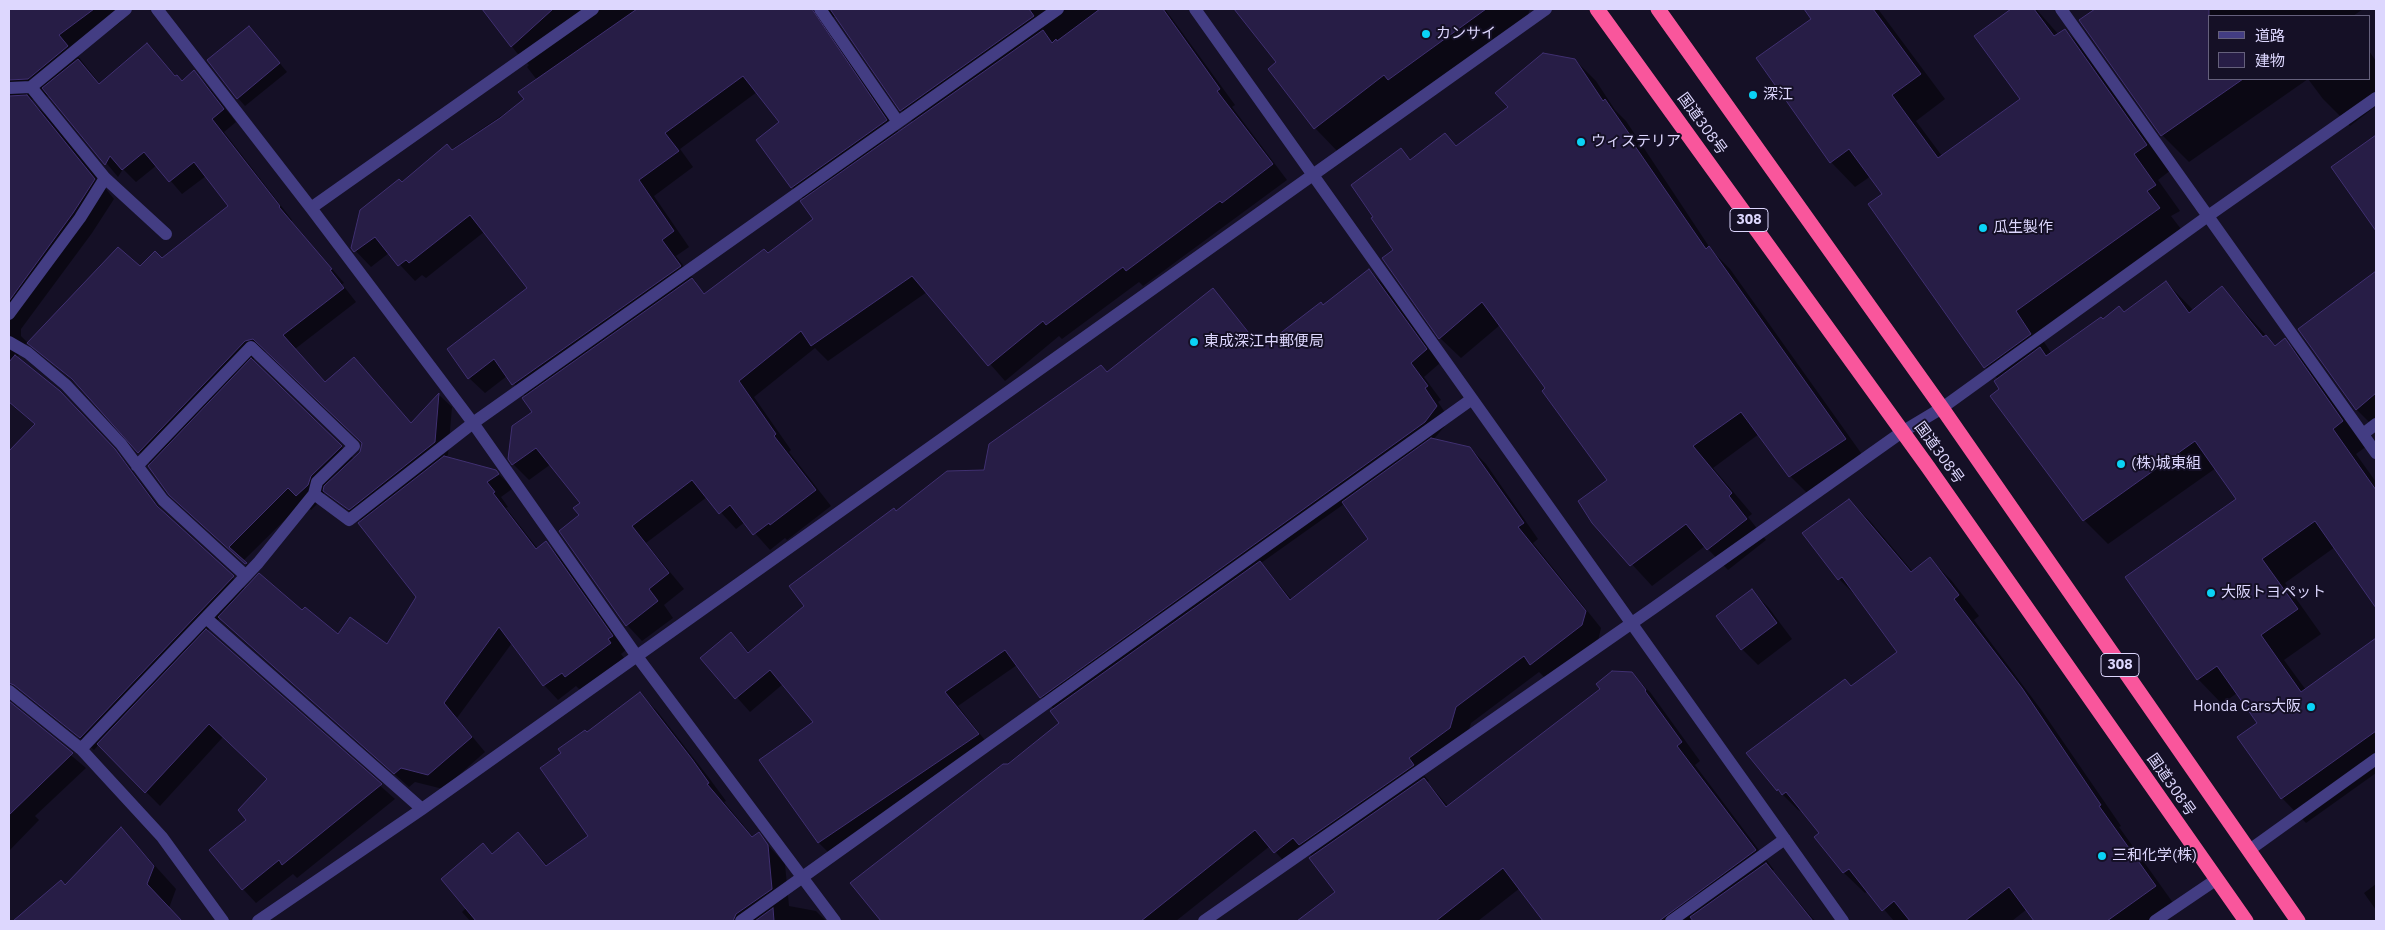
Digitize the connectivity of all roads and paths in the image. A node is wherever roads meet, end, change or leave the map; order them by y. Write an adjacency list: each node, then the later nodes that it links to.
1 (126, 9): 11 (street)
2 (157, 9): 17 (street)
3 (593, 9): 17 (street)
4 (820, 9): 14 (street)
5 (1058, 9): 14 (street)
6 (1195, 9): 15 (street)
7 (1546, 9): 15 (street)
8 (1597, 9): 26 (highway, 国道308号 / 308)
9 (1658, 9): 23 (highway, 国道308号 / 308)
10 (2061, 9): 18 (street)
11 (31, 87): 12 (street); 16 (street)
12 (9, 88)
13 (2376, 98): 18 (street)
14 (898, 122): 24 (street)
15 (1312, 173): 22 (street); 34 (street)
16 (105, 178): 19 (street); 20 (street)
17 (311, 208): 24 (street)
18 (2208, 216): 23 (street); 27 (street)
19 (166, 234)
20 (9, 314)
21 (9, 342): 29 (street)
22 (1472, 399): 33 (street); 41 (street)
23 (1942, 408): 26 (street); 40 (highway, 国道308号 / 308)
24 (473, 423): 30 (street); 34 (street)
25 (2376, 424): 27 (street)
26 (1902, 432): 33 (street); 42 (highway, 国道308号 / 308)
27 (2363, 434): 28 (street)
28 (2376, 453)
29 (138, 466): 30 (street); 31 (street)
30 (314, 494): 31 (street)
31 (246, 576): 32 (street)
32 (206, 618): 36 (street); 38 (street)
33 (1632, 623): 39 (street); 47 (street)
34 (636, 655): 38 (street); 41 (street)
35 (9, 692): 36 (street)
36 (81, 748): 43 (street)
37 (2376, 759): 40 (street)
38 (422, 808): 44 (street)
39 (1785, 839): 48 (street); 49 (street)
40 (2248, 852): 52 (highway, 国道308号 / 308)
41 (802, 878): 45 (street); 46 (street)
42 (2217, 879): 50 (street); 51 (highway, 国道308号 / 308)
43 (223, 921)
44 (258, 921)
45 (741, 921)
46 (835, 921)
47 (1204, 921)
48 (1671, 921)
49 (1843, 921)
50 (2155, 921)
51 (2246, 921)
52 (2298, 921)

